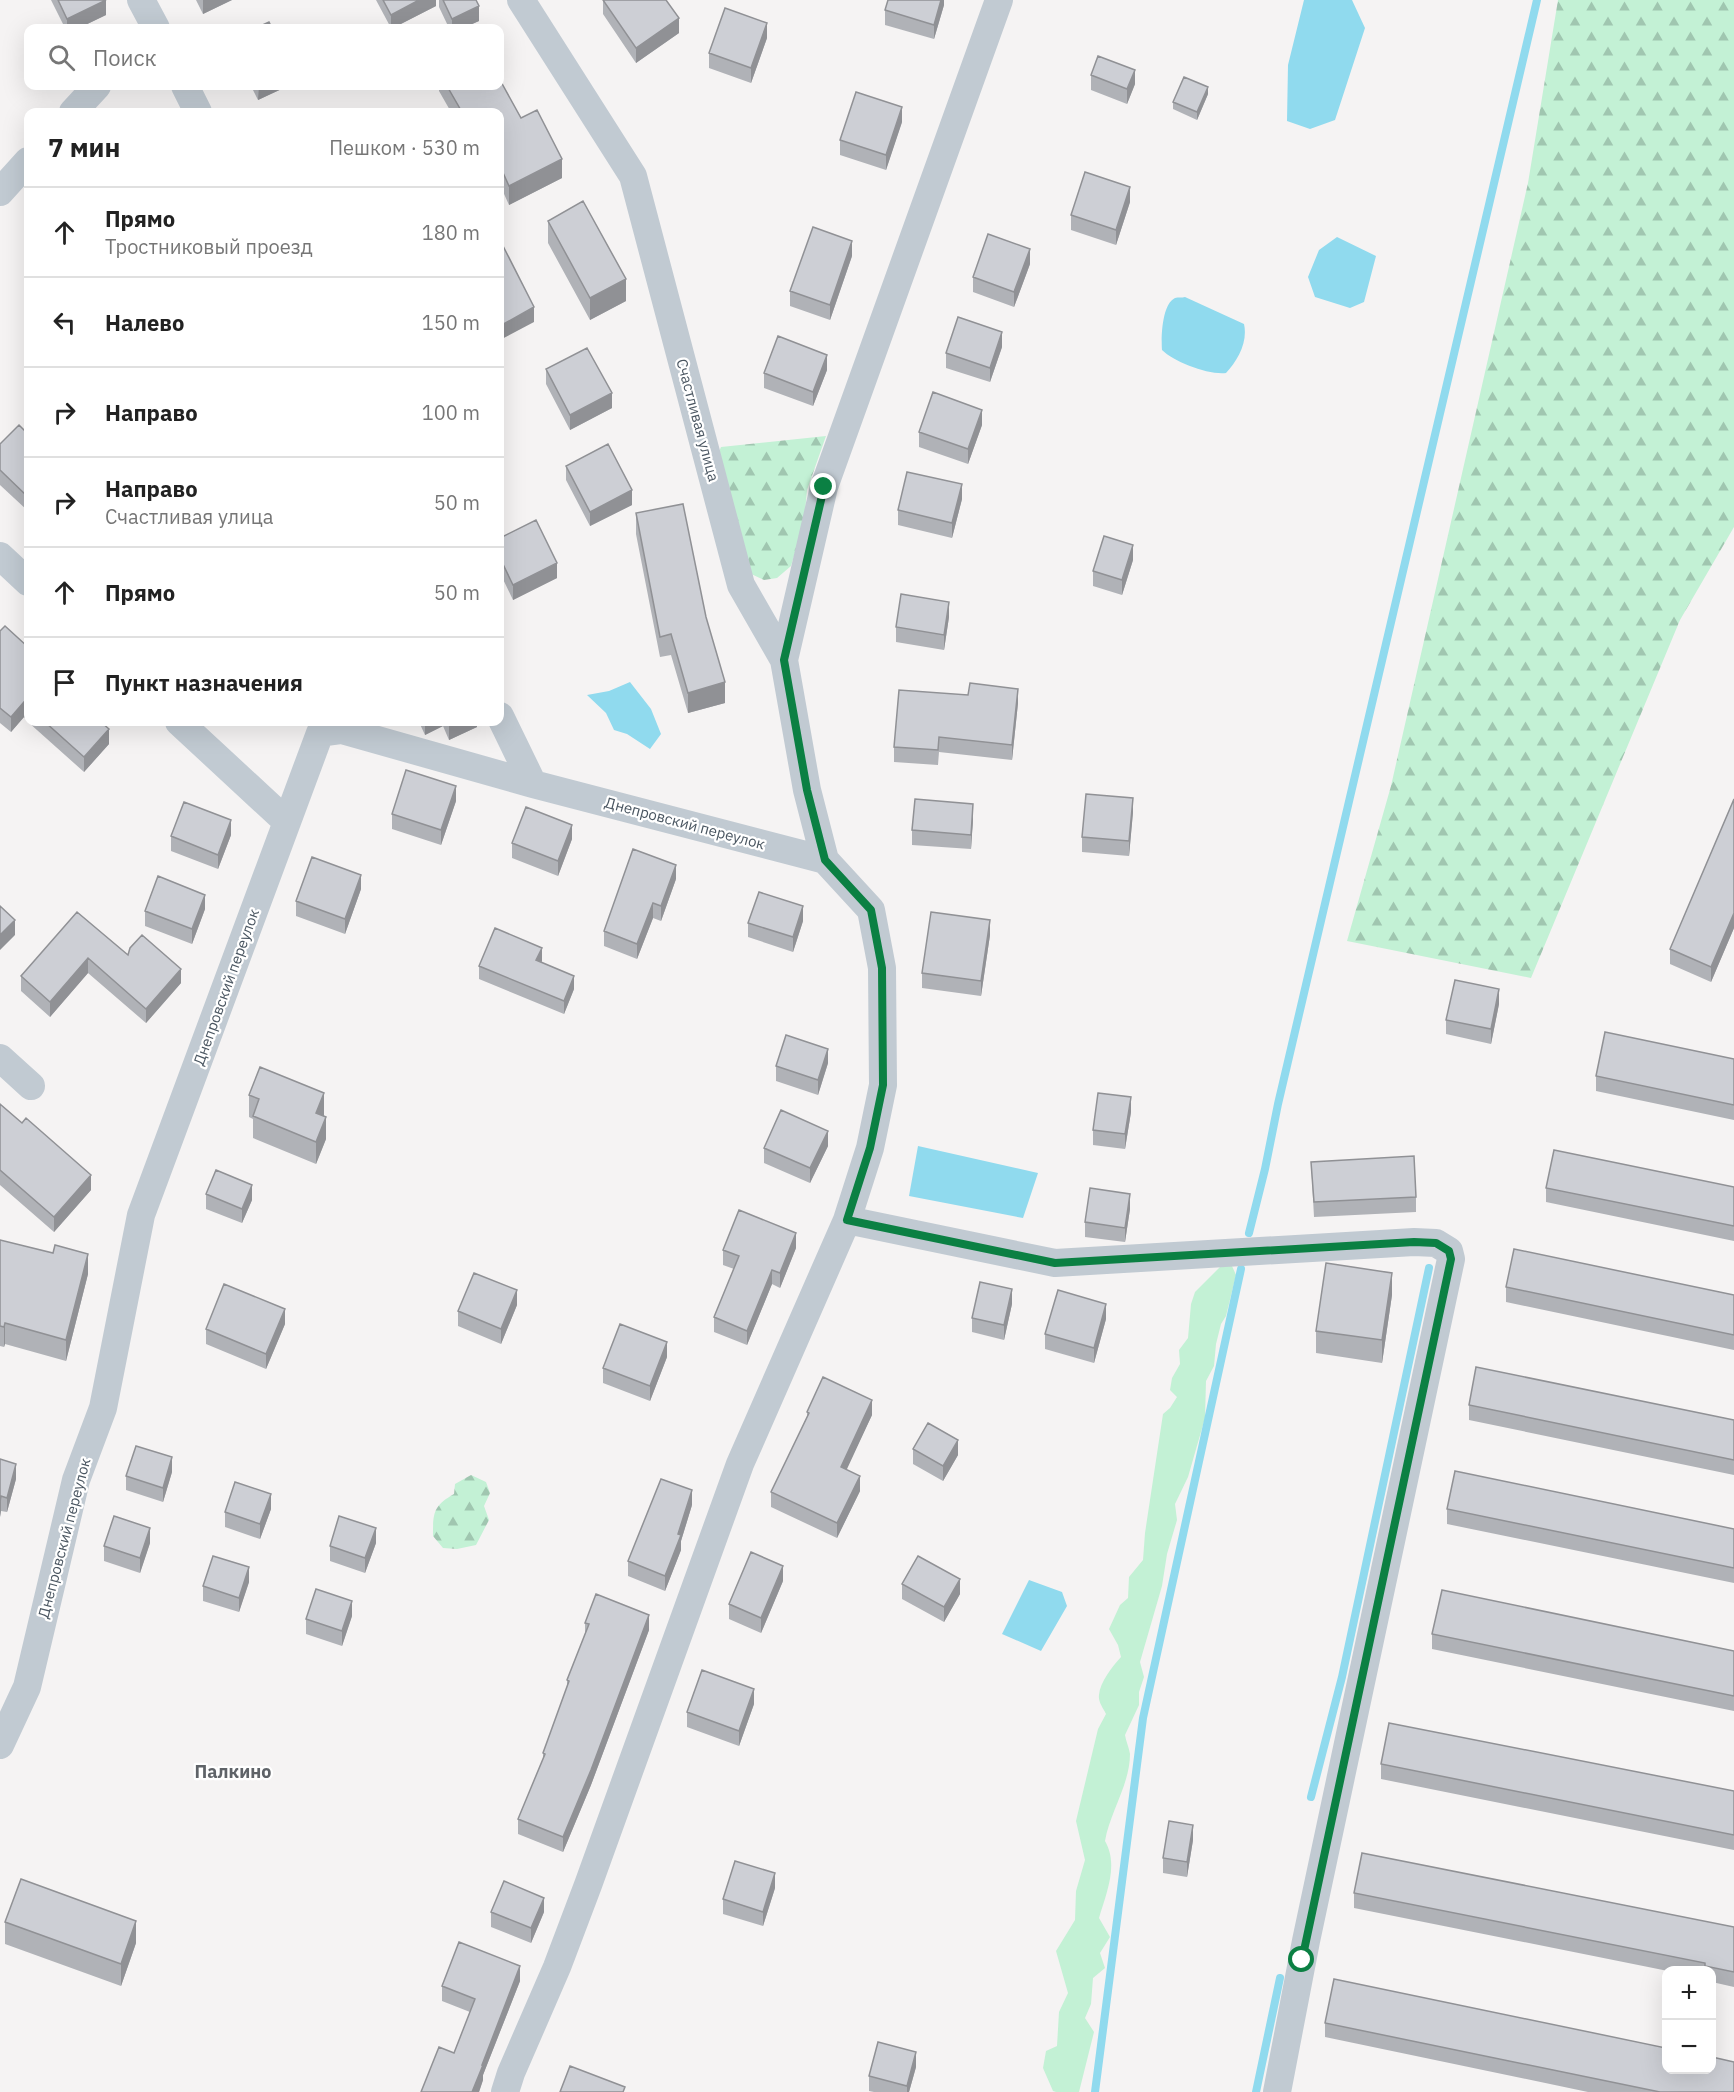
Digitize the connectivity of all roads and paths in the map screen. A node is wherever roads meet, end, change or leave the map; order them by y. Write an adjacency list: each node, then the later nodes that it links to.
1 (521, 0): 11 (street, Счастливая улица)
2 (999, 0): 11 (street)
3 (94, 90): 5 (street)
4 (187, 90): 6 (street)
5 (77, 108)
6 (196, 108)
7 (24, 165): 8 (street)
8 (0, 192)
9 (0, 556): 10 (street)
10 (24, 578)
11 (784, 660): 16 (street, Счастливая улица)
12 (504, 724): 14 (street)
13 (183, 726): 15 (street)
14 (532, 784): 15 (street, Днепровский переулок); 16 (street, Днепровский переулок)
15 (287, 822): 20 (street, Днепровский переулок)
16 (825, 860): 19 (street)
17 (0, 1058): 18 (street)
18 (31, 1086)
19 (847, 1220): 21 (street); 22 (street)
20 (0, 1745)
21 (505, 2092)
22 (1277, 2092)

